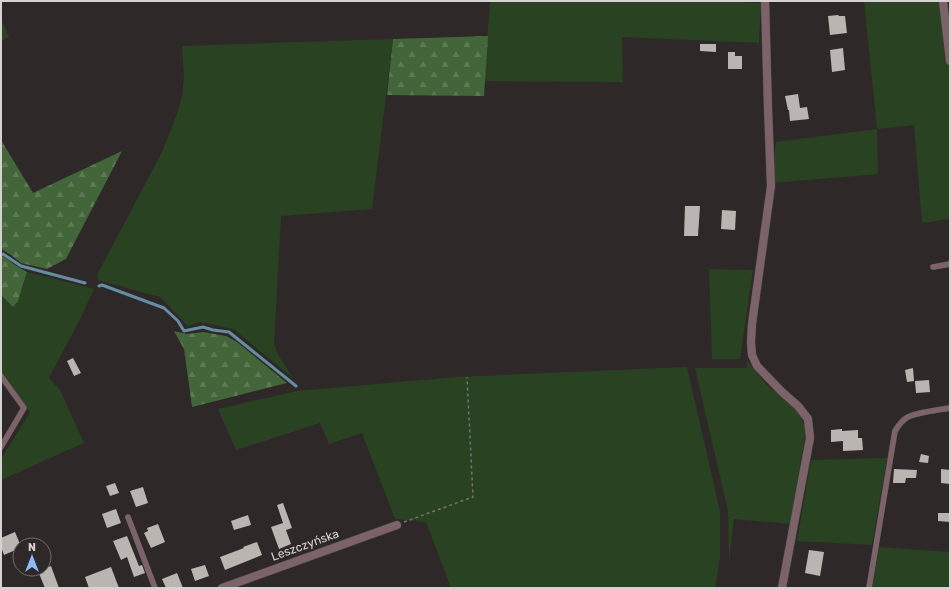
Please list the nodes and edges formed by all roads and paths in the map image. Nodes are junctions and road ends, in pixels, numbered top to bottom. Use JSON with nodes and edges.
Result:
{"nodes":[{"id":1,"x":765,"y":1,"type":"edge"},
{"id":2,"x":943,"y":1,"type":"edge"},
{"id":3,"x":950,"y":61,"type":"edge"},
{"id":4,"x":950,"y":264,"type":"edge"},
{"id":5,"x":933,"y":267,"type":"dead end"},
{"id":6,"x":1,"y":376,"type":"edge"},
{"id":7,"x":467,"y":377,"type":"dead end"},
{"id":8,"x":950,"y":408,"type":"edge"},
{"id":9,"x":1,"y":447,"type":"edge"},
{"id":10,"x":128,"y":517,"type":"dead end"},
{"id":11,"x":396,"y":525,"type":"joint"},
{"id":12,"x":155,"y":588,"type":"edge"},
{"id":13,"x":222,"y":588,"type":"edge"},
{"id":14,"x":782,"y":588,"type":"edge"},
{"id":15,"x":869,"y":588,"type":"edge"}],
"edges":[{"from":1,"to":14,"type":"street"},
{"from":2,"to":3,"type":"street"},
{"from":4,"to":5,"type":"lane"},
{"from":6,"to":9,"type":"lane"},
{"from":7,"to":11,"type":"path"},
{"from":8,"to":15,"type":"lane"},
{"from":10,"to":12,"type":"lane"},
{"from":11,"to":13,"type":"street","name":"Leszczyńska"}]}
